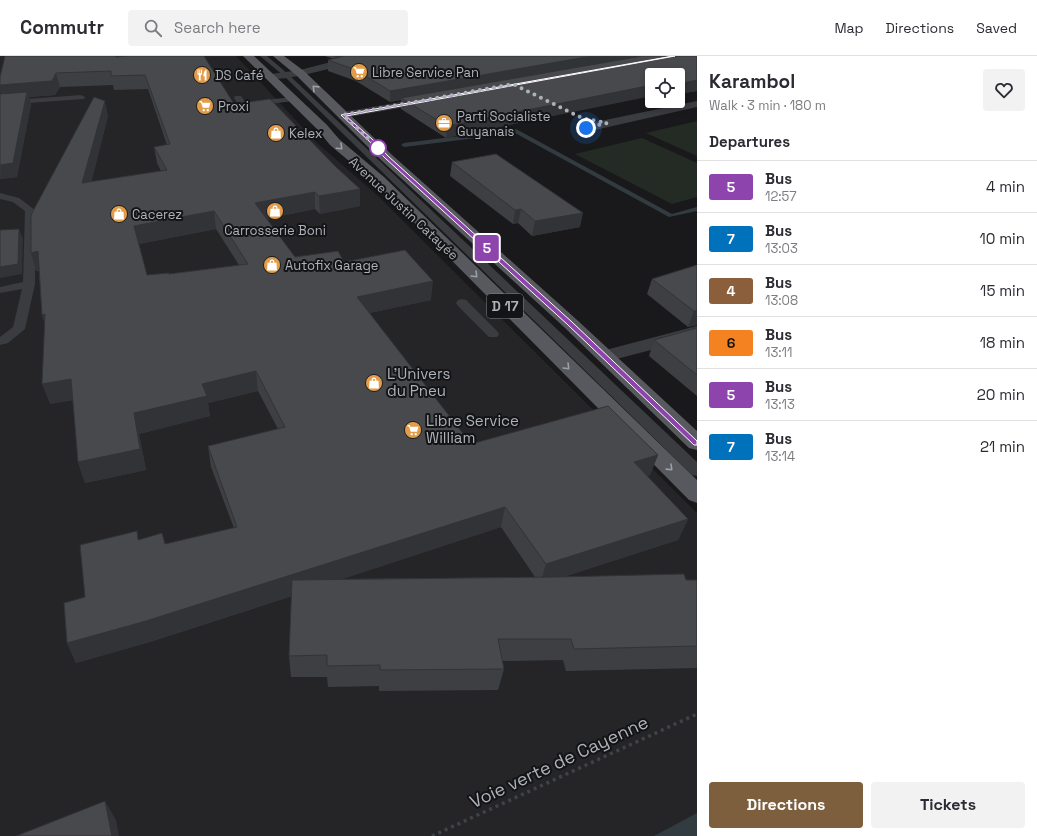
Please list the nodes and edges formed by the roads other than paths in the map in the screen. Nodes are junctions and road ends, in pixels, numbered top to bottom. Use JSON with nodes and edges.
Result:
{"nodes":[{"id":1,"x":248,"y":56,"type":"edge"},
{"id":2,"x":263,"y":56,"type":"edge"},
{"id":3,"x":278,"y":56,"type":"edge"},
{"id":4,"x":364,"y":56,"type":"edge"},
{"id":5,"x":300,"y":73,"type":"junction"},
{"id":6,"x":286,"y":75,"type":"junction"},
{"id":7,"x":271,"y":77,"type":"junction"},
{"id":8,"x":82,"y":97,"type":"dead end"},
{"id":9,"x":443,"y":97,"type":"edge"},
{"id":10,"x":238,"y":98,"type":"dead end"},
{"id":11,"x":294,"y":99,"type":"junction"},
{"id":12,"x":0,"y":104,"type":"edge"},
{"id":13,"x":697,"y":104,"type":"edge"},
{"id":14,"x":343,"y":115,"type":"junction"},
{"id":15,"x":586,"y":128,"type":"dead end"},
{"id":16,"x":0,"y":196,"type":"edge"},
{"id":17,"x":29,"y":284,"type":"junction"},
{"id":18,"x":0,"y":290,"type":"edge"},
{"id":19,"x":462,"y":303,"type":"dead end"},
{"id":20,"x":697,"y":332,"type":"edge"},
{"id":21,"x":493,"y":334,"type":"dead end"},
{"id":22,"x":0,"y":341,"type":"edge"},
{"id":23,"x":605,"y":356,"type":"junction"},
{"id":24,"x":696,"y":440,"type":"edge"},
{"id":25,"x":697,"y":470,"type":"edge"},
{"id":26,"x":697,"y":494,"type":"edge"}],
"edges":[{"from":1,"to":7,"type":"main road","name":"Avenue Justin Catayée","number":"D 17"},
{"from":2,"to":6,"type":"lane"},
{"from":3,"to":5,"type":"main road","name":"Avenue Justin Catayée","number":"D 17"},
{"from":4,"to":5,"type":"street"},
{"from":5,"to":6,"type":"street"},
{"from":14,"to":5,"type":"main road","name":"Avenue Justin Catayée","number":"D 17","one_way":true},
{"from":6,"to":7,"type":"street"},
{"from":6,"to":25,"type":"lane"},
{"from":7,"to":11,"type":"main road","name":"Avenue Justin Catayée","number":"D 17"},
{"from":8,"to":12,"type":"lane"},
{"from":9,"to":14,"type":"street"},
{"from":10,"to":11,"type":"lane"},
{"from":11,"to":26,"type":"main road","name":"Avenue Justin Catayée","number":"D 17","one_way":true},
{"from":13,"to":15,"type":"street"},
{"from":14,"to":23,"type":"main road","name":"Avenue Justin Catayée","number":"D 17"},
{"from":16,"to":17,"type":"lane"},
{"from":17,"to":18,"type":"lane"},
{"from":17,"to":22,"type":"lane"},
{"from":19,"to":21,"type":"lane"},
{"from":20,"to":23,"type":"street"},
{"from":23,"to":24,"type":"main road","name":"Avenue Justin Catayée","number":"D 17"}]}
